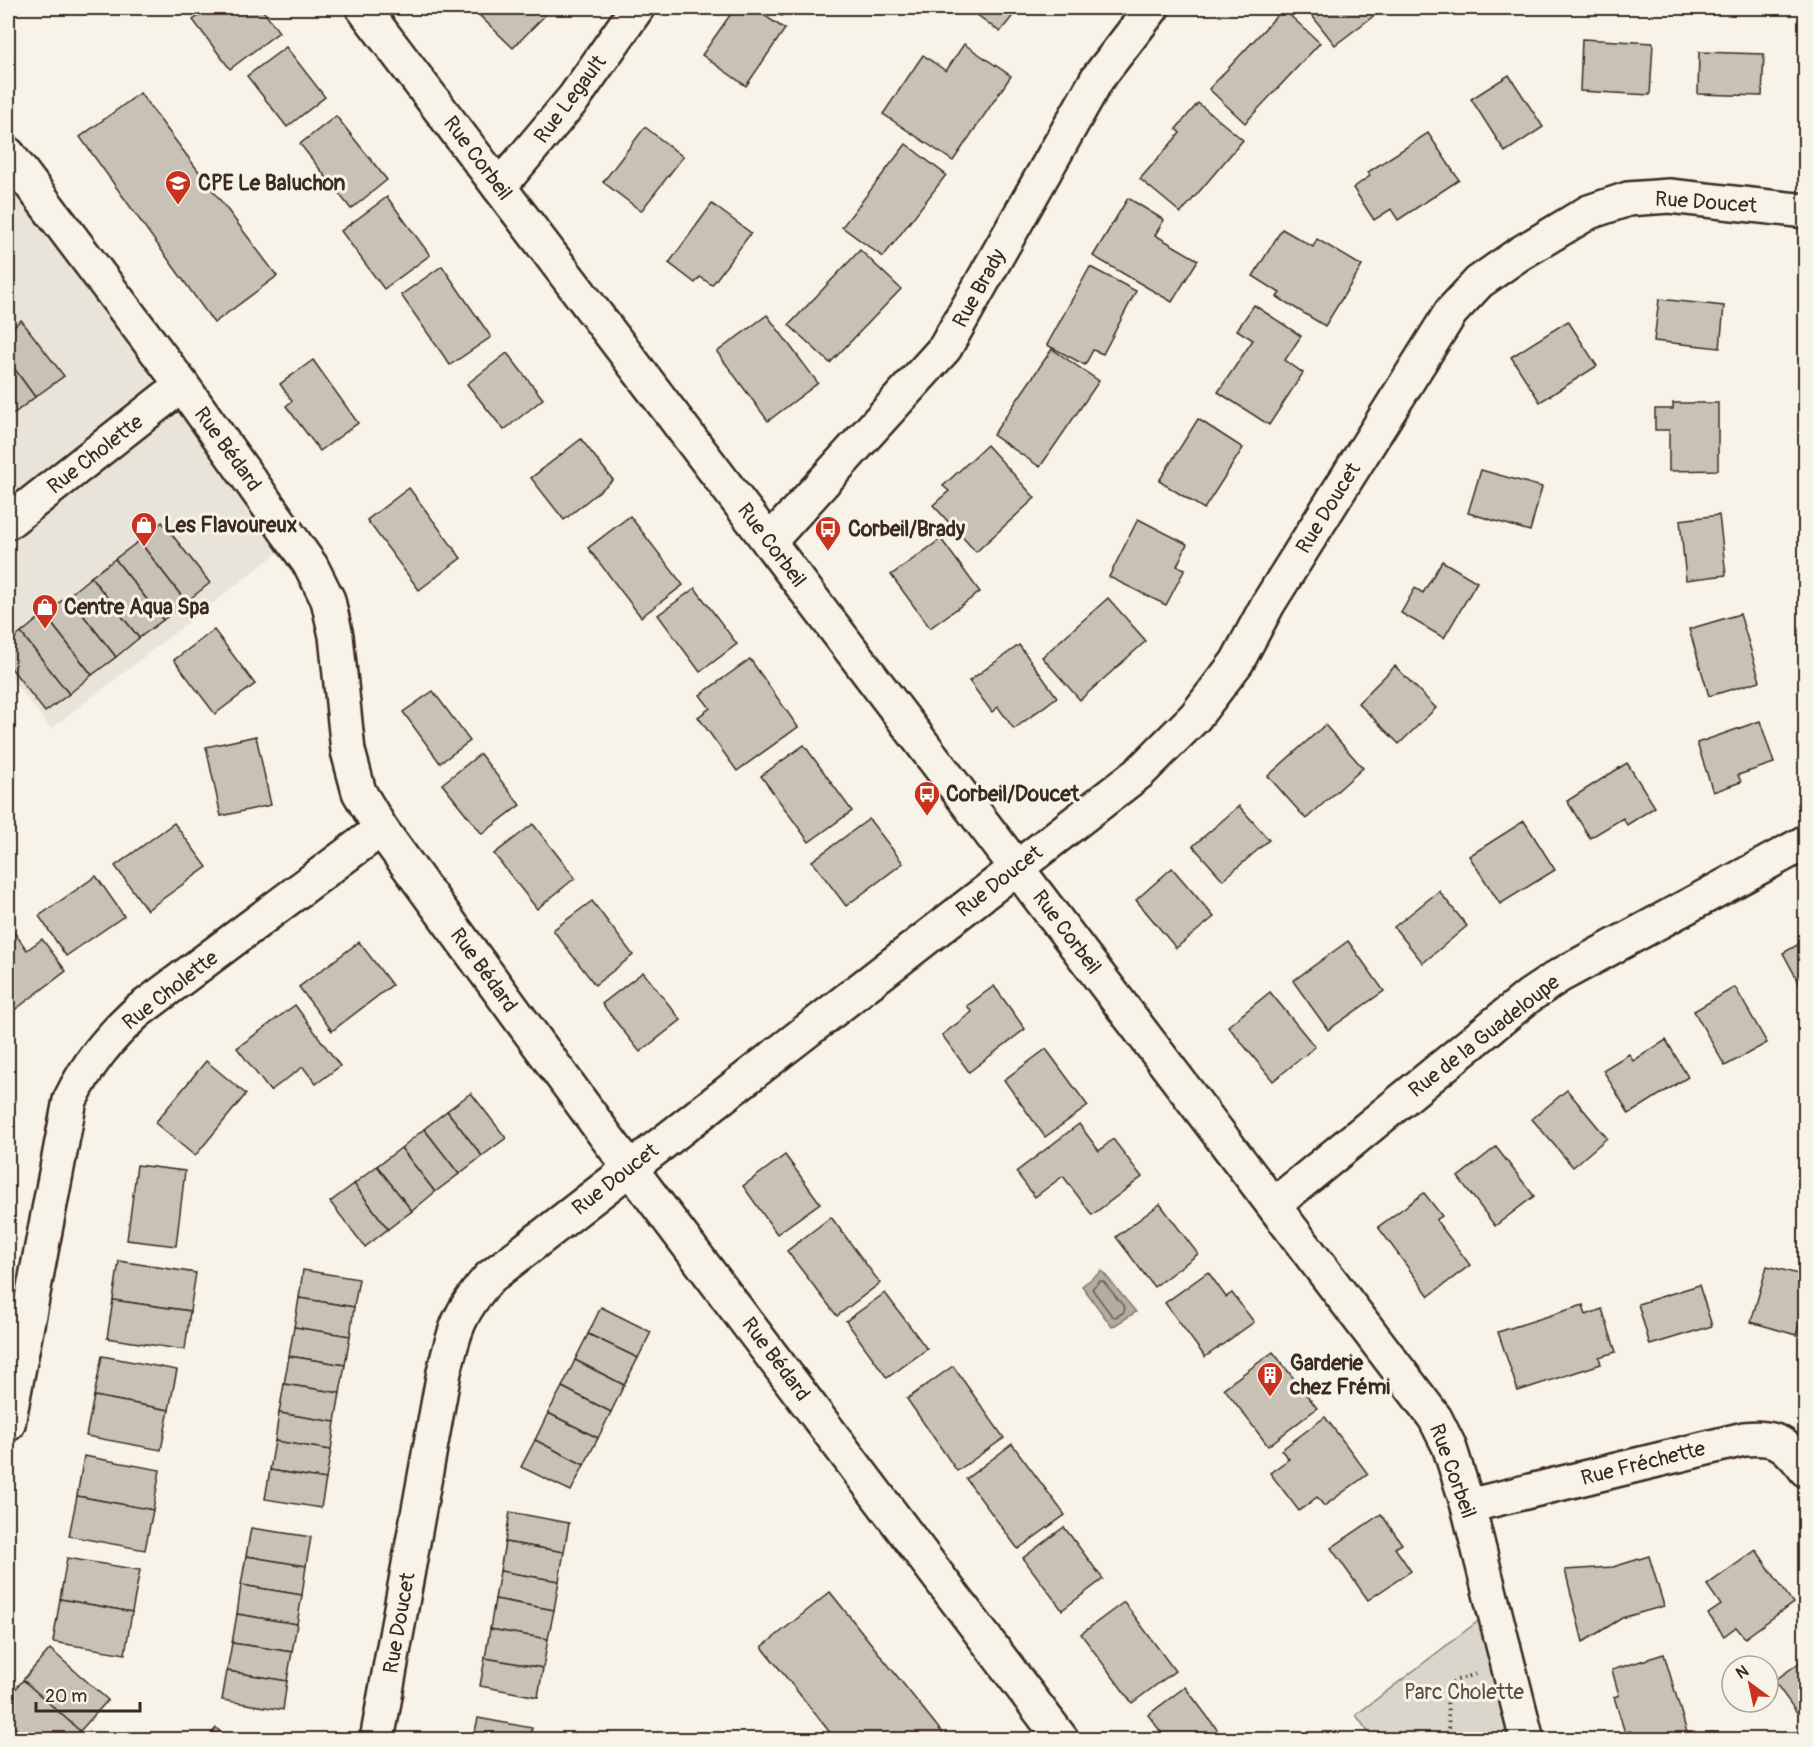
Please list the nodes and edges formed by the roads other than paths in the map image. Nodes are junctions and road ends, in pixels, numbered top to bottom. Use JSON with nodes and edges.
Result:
{"nodes":[{"id":1,"x":363,"y":8,"type":"edge"},
{"id":2,"x":637,"y":8,"type":"edge"},
{"id":3,"x":1152,"y":8,"type":"edge"},
{"id":4,"x":8,"y":154,"type":"edge"},
{"id":5,"x":499,"y":187,"type":"junction"},
{"id":6,"x":1806,"y":211,"type":"edge"},
{"id":7,"x":182,"y":385,"type":"junction"},
{"id":8,"x":8,"y":522,"type":"edge"},
{"id":9,"x":769,"y":542,"type":"junction"},
{"id":10,"x":381,"y":829,"type":"junction"},
{"id":11,"x":1806,"y":842,"type":"edge"},
{"id":12,"x":1017,"y":867,"type":"junction"},
{"id":13,"x":630,"y":1167,"type":"junction"},
{"id":14,"x":1275,"y":1204,"type":"junction"},
{"id":15,"x":8,"y":1424,"type":"edge"},
{"id":16,"x":1806,"y":1470,"type":"edge"},
{"id":17,"x":1468,"y":1506,"type":"junction"},
{"id":18,"x":377,"y":1740,"type":"edge"},
{"id":19,"x":1062,"y":1740,"type":"edge"},
{"id":20,"x":1527,"y":1740,"type":"edge"}],
"edges":[{"from":1,"to":5,"type":"street","name":"Rue Corbeil"},
{"from":2,"to":5,"type":"street","name":"Rue Legault"},
{"from":3,"to":9,"type":"street","name":"Rue Brady"},
{"from":4,"to":7,"type":"street","name":"Rue Bédard"},
{"from":5,"to":9,"type":"street","name":"Rue Corbeil"},
{"from":6,"to":12,"type":"street","name":"Rue Doucet"},
{"from":7,"to":8,"type":"street","name":"Rue Cholette"},
{"from":7,"to":10,"type":"street","name":"Rue Bédard"},
{"from":9,"to":12,"type":"street","name":"Rue Corbeil"},
{"from":10,"to":13,"type":"street","name":"Rue Bédard"},
{"from":10,"to":15,"type":"street","name":"Rue Cholette"},
{"from":11,"to":14,"type":"street","name":"Rue de la Guadeloupe"},
{"from":12,"to":13,"type":"street","name":"Rue Doucet"},
{"from":12,"to":14,"type":"street","name":"Rue Corbeil"},
{"from":13,"to":18,"type":"street","name":"Rue Doucet"},
{"from":13,"to":19,"type":"street","name":"Rue Bédard"},
{"from":14,"to":17,"type":"street","name":"Rue Corbeil"},
{"from":16,"to":17,"type":"street","name":"Rue Fréchette"},
{"from":17,"to":20,"type":"street","name":"Rue Corbeil"}]}
